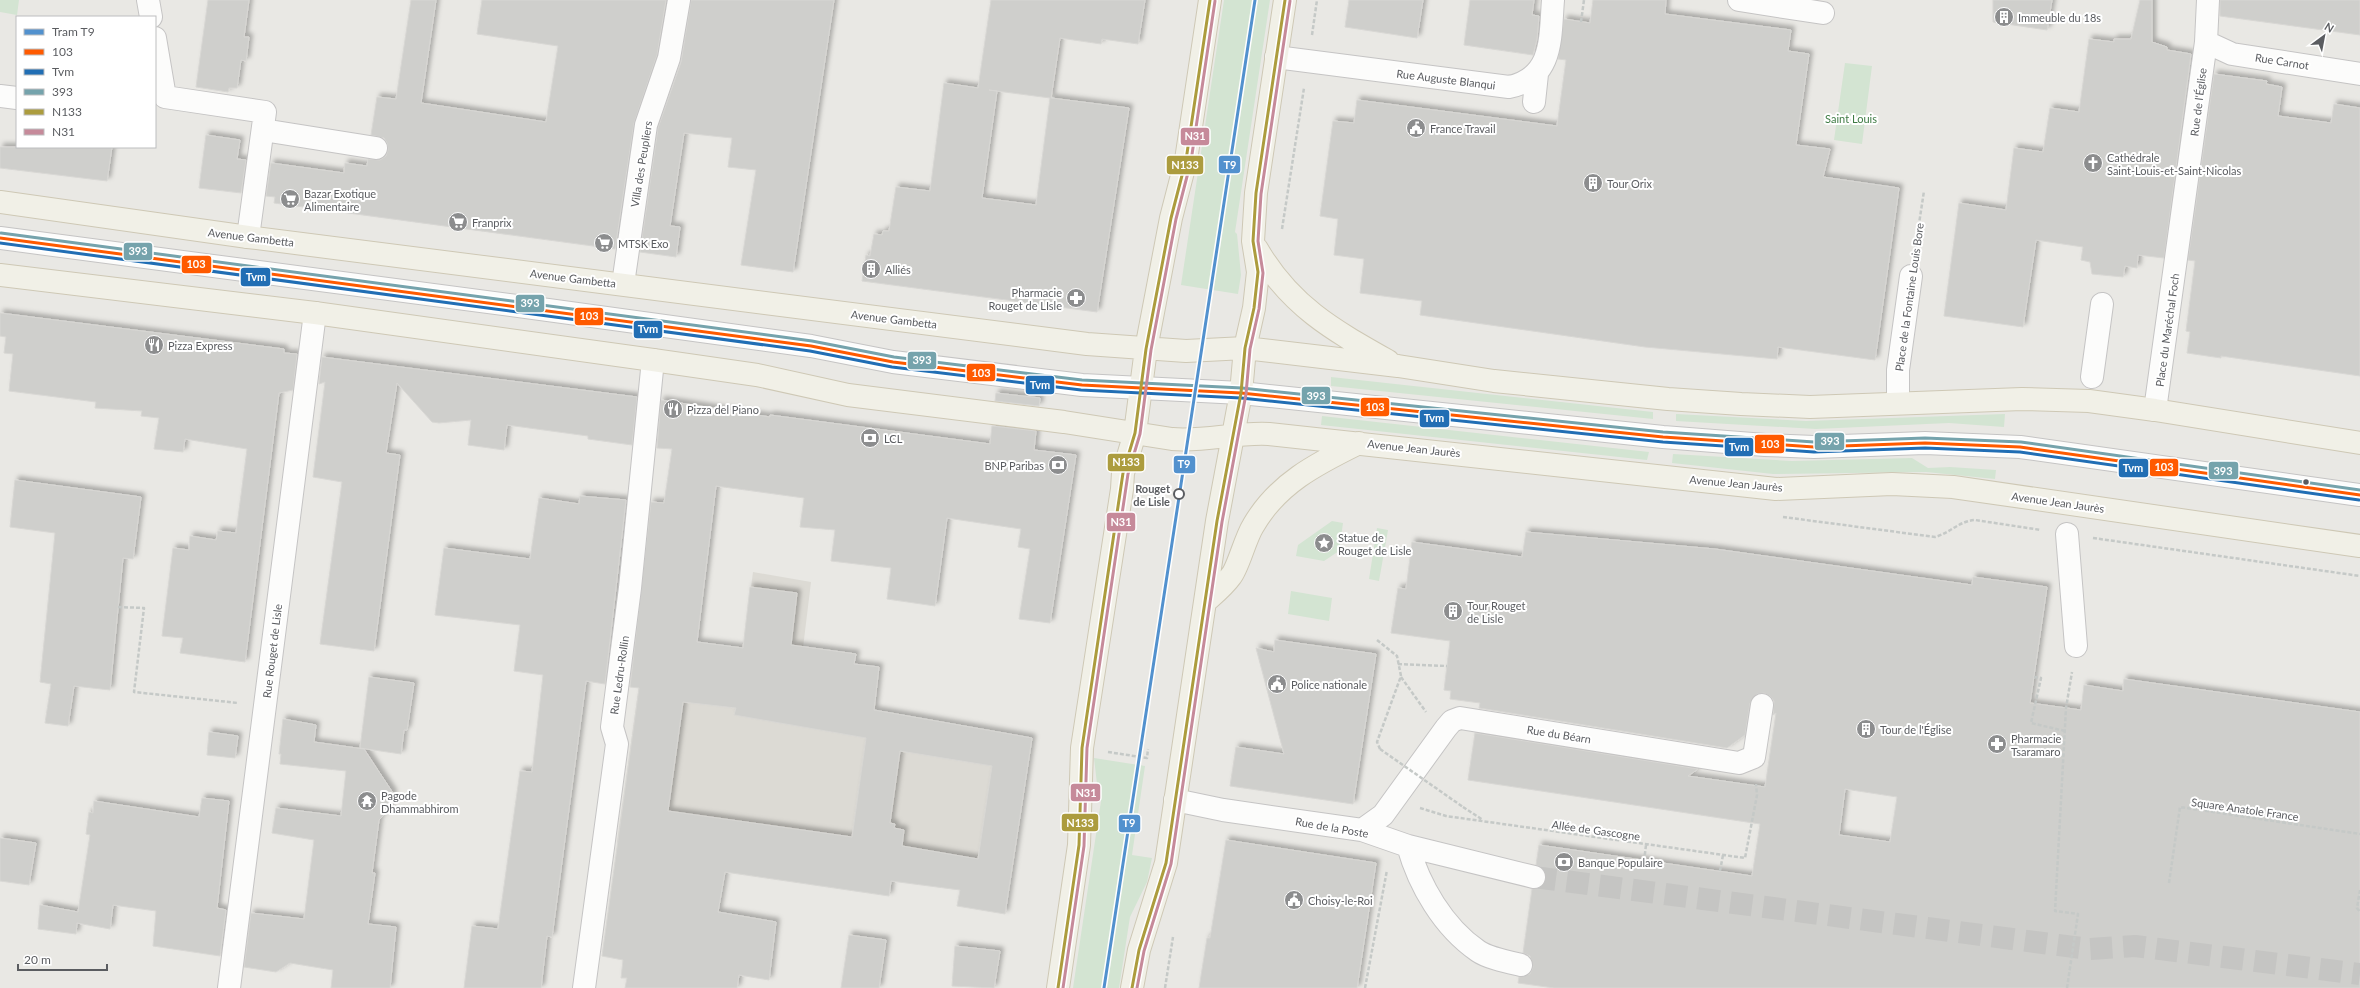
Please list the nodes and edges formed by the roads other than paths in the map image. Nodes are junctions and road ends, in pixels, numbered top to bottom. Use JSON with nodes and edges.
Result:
{"nodes":[{"id":1,"x":148,"y":0,"type":"edge"},
{"id":2,"x":679,"y":0,"type":"edge"},
{"id":3,"x":1210,"y":0,"type":"edge"},
{"id":4,"x":1284,"y":0,"type":"edge"},
{"id":5,"x":1553,"y":0,"type":"edge"},
{"id":6,"x":1739,"y":0,"type":"edge"},
{"id":7,"x":2208,"y":0,"type":"edge"},
{"id":8,"x":1761,"y":2,"type":"edge"},
{"id":9,"x":1823,"y":13,"type":"dead end"},
{"id":10,"x":151,"y":16,"type":"edge"},
{"id":11,"x":2206,"y":42,"type":"junction"},
{"id":12,"x":156,"y":50,"type":"edge"},
{"id":13,"x":1276,"y":57,"type":"junction"},
{"id":14,"x":1537,"y":74,"type":"junction"},
{"id":15,"x":2360,"y":74,"type":"edge"},
{"id":16,"x":0,"y":96,"type":"edge"},
{"id":17,"x":16,"y":98,"type":"edge"},
{"id":18,"x":160,"y":99,"type":"edge"},
{"id":19,"x":1534,"y":102,"type":"dead end"},
{"id":20,"x":263,"y":130,"type":"junction"},
{"id":21,"x":376,"y":148,"type":"dead end"},
{"id":22,"x":0,"y":202,"type":"edge"},
{"id":23,"x":248,"y":237,"type":"junction"},
{"id":24,"x":0,"y":238,"type":"edge"},
{"id":25,"x":1253,"y":241,"type":"junction"},
{"id":26,"x":2178,"y":251,"type":"joint"},
{"id":27,"x":0,"y":275,"type":"edge"},
{"id":28,"x":1911,"y":276,"type":"road end"},
{"id":29,"x":623,"y":284,"type":"junction"},
{"id":30,"x":2102,"y":304,"type":"dead end"},
{"id":31,"x":315,"y":313,"type":"junction"},
{"id":32,"x":1245,"y":348,"type":"junction"},
{"id":33,"x":1146,"y":349,"type":"junction"},
{"id":34,"x":653,"y":360,"type":"junction"},
{"id":35,"x":1398,"y":366,"type":"junction"},
{"id":36,"x":2092,"y":377,"type":"dead end"},
{"id":37,"x":1139,"y":389,"type":"junction"},
{"id":38,"x":1241,"y":393,"type":"junction"},
{"id":39,"x":1898,"y":403,"type":"junction"},
{"id":40,"x":2155,"y":410,"type":"junction"},
{"id":41,"x":1135,"y":433,"type":"junction"},
{"id":42,"x":1233,"y":437,"type":"junction"},
{"id":43,"x":1360,"y":442,"type":"junction"},
{"id":44,"x":2360,"y":443,"type":"edge"},
{"id":45,"x":2360,"y":496,"type":"edge"},
{"id":46,"x":2067,"y":534,"type":"road end"},
{"id":47,"x":2360,"y":546,"type":"edge"},
{"id":48,"x":1205,"y":602,"type":"junction"},
{"id":49,"x":2076,"y":646,"type":"road end"},
{"id":50,"x":1762,"y":705,"type":"dead end"},
{"id":51,"x":1175,"y":800,"type":"junction"},
{"id":52,"x":1362,"y":830,"type":"junction"},
{"id":53,"x":1400,"y":843,"type":"junction"},
{"id":54,"x":1534,"y":878,"type":"tunnel mouth"},
{"id":55,"x":1521,"y":965,"type":"dead end"},
{"id":56,"x":229,"y":988,"type":"edge"},
{"id":57,"x":584,"y":988,"type":"edge"},
{"id":58,"x":1058,"y":988,"type":"edge"},
{"id":59,"x":1132,"y":988,"type":"edge"}],
"edges":[{"from":1,"to":10,"type":"street"},
{"from":2,"to":29,"type":"street","name":"Villa des Peupliers"},
{"from":3,"to":33,"type":"main road"},
{"from":4,"to":13,"type":"main road"},
{"from":5,"to":14,"type":"street"},
{"from":6,"to":8,"type":"street"},
{"from":7,"to":11,"type":"street","name":"Rue de l'Église"},
{"from":8,"to":9,"type":"street"},
{"from":11,"to":15,"type":"street","name":"Rue Carnot"},
{"from":11,"to":26,"type":"street","name":"Rue de l'Église"},
{"from":12,"to":18,"type":"street"},
{"from":13,"to":14,"type":"street","name":"Rue Auguste Blanqui"},
{"from":13,"to":25,"type":"main road"},
{"from":14,"to":19,"type":"street"},
{"from":16,"to":17,"type":"street"},
{"from":18,"to":20,"type":"street"},
{"from":20,"to":21,"type":"street"},
{"from":20,"to":23,"type":"street"},
{"from":22,"to":23,"type":"main road","name":"Avenue Gambetta"},
{"from":23,"to":29,"type":"main road","name":"Avenue Gambetta"},
{"from":24,"to":37,"type":"street"},
{"from":25,"to":32,"type":"main road"},
{"from":25,"to":35,"type":"main road"},
{"from":26,"to":40,"type":"street","name":"Place du Maréchal Foch"},
{"from":27,"to":31,"type":"main road"},
{"from":28,"to":39,"type":"street","name":"Place de la Fontaine Louis Bore"},
{"from":29,"to":33,"type":"main road","name":"Avenue Gambetta"},
{"from":30,"to":36,"type":"street"},
{"from":31,"to":34,"type":"main road"},
{"from":31,"to":56,"type":"street","name":"Rue Rouget de Lisle"},
{"from":32,"to":33,"type":"main road"},
{"from":32,"to":35,"type":"main road"},
{"from":32,"to":38,"type":"main road"},
{"from":33,"to":37,"type":"main road"},
{"from":34,"to":41,"type":"main road"},
{"from":34,"to":57,"type":"street","name":"Rue Ledru-Rollin"},
{"from":35,"to":39,"type":"main road"},
{"from":37,"to":38,"type":"street"},
{"from":37,"to":41,"type":"main road"},
{"from":38,"to":42,"type":"main road"},
{"from":38,"to":45,"type":"street"},
{"from":39,"to":40,"type":"main road"},
{"from":40,"to":44,"type":"main road"},
{"from":41,"to":42,"type":"main road","name":"Avenue Jean Jaurès"},
{"from":41,"to":58,"type":"main road"},
{"from":42,"to":43,"type":"main road","name":"Avenue Jean Jaurès"},
{"from":42,"to":48,"type":"main road"},
{"from":43,"to":47,"type":"main road","name":"Avenue Jean Jaurès"},
{"from":43,"to":48,"type":"main road"},
{"from":46,"to":49,"type":"street"},
{"from":48,"to":51,"type":"main road"},
{"from":50,"to":52,"type":"street","name":"Rue du Béarn"},
{"from":51,"to":52,"type":"street","name":"Rue de la Poste"},
{"from":51,"to":59,"type":"main road"},
{"from":52,"to":53,"type":"street","name":"Rue de la Poste"},
{"from":53,"to":54,"type":"street","name":"Rue de la Poste"},
{"from":53,"to":55,"type":"street"}]}
